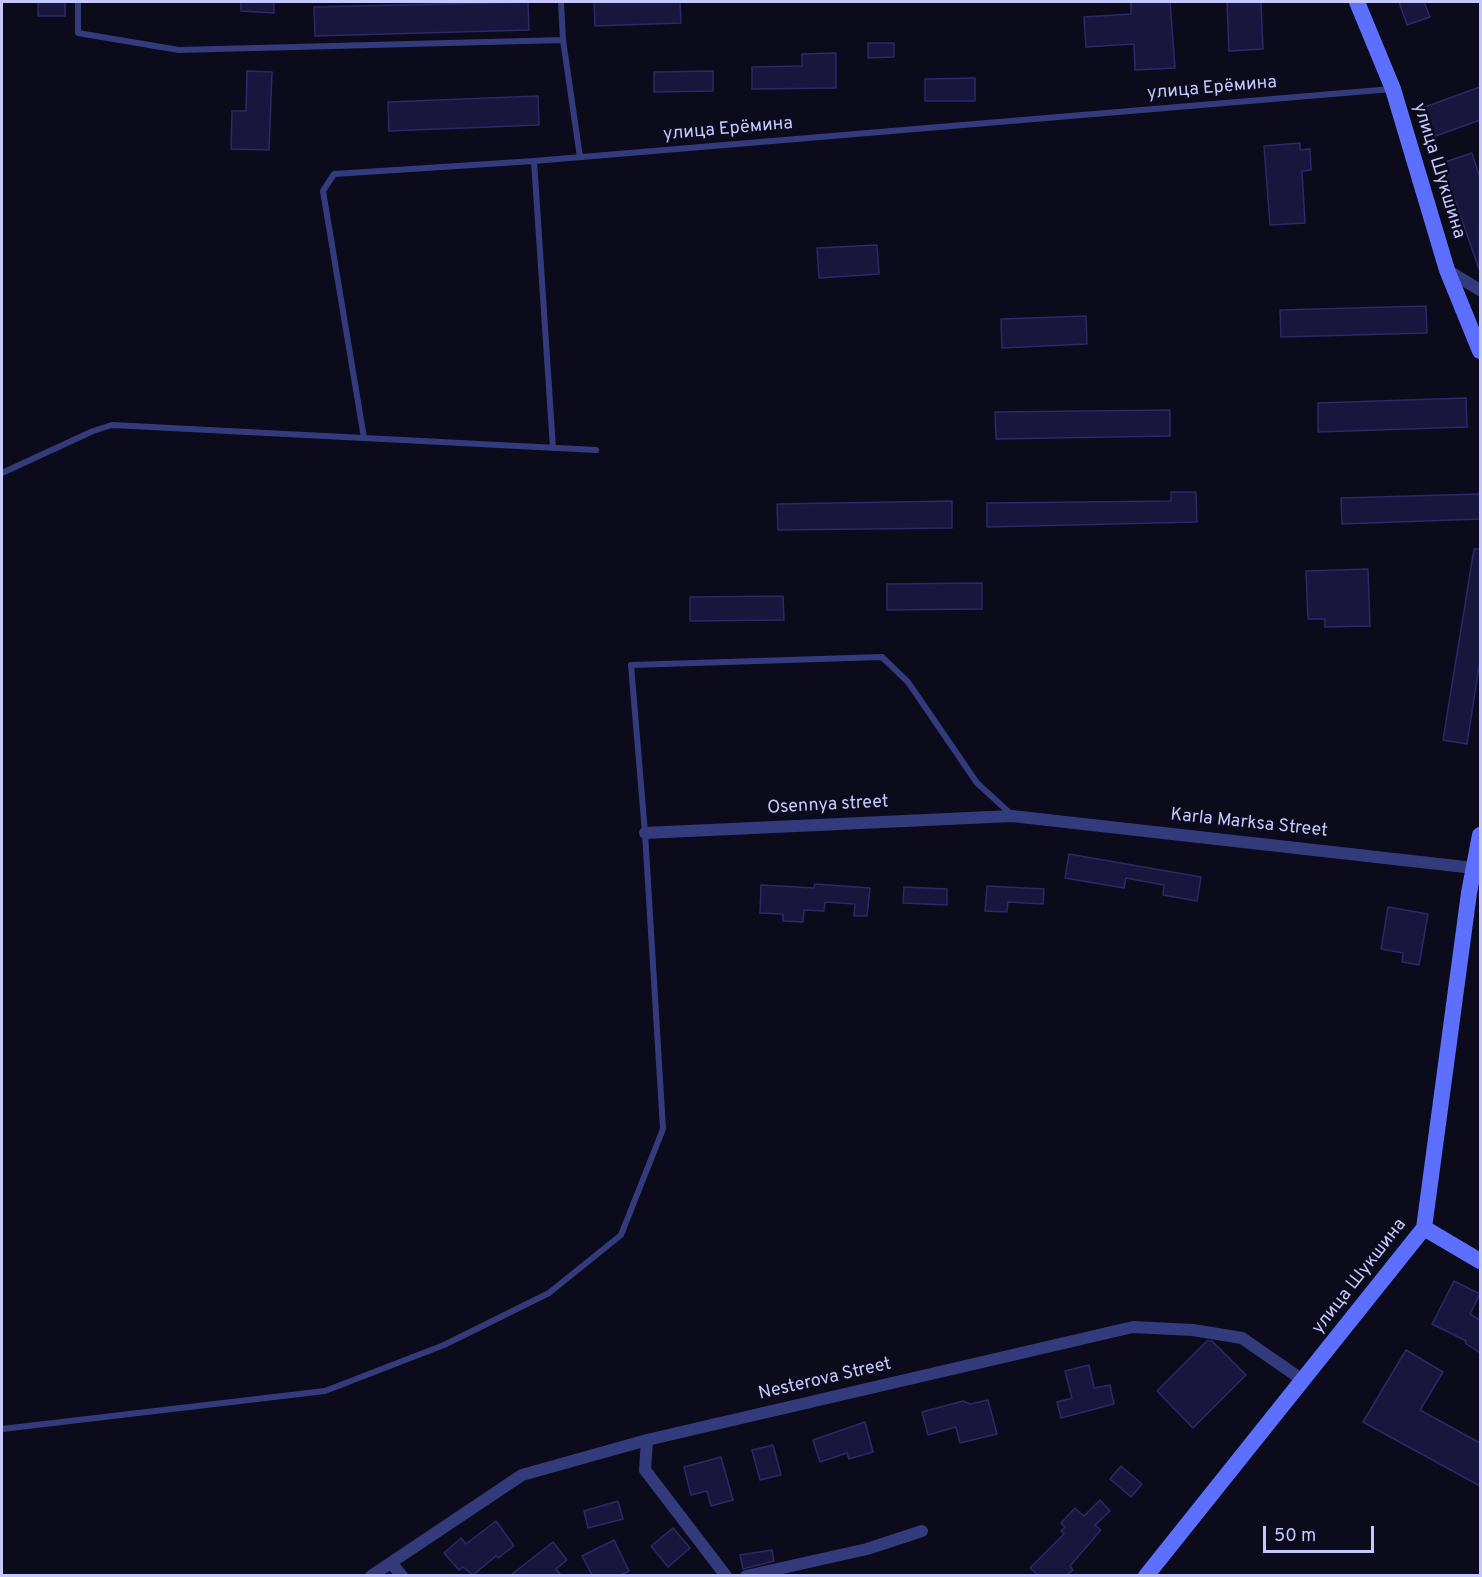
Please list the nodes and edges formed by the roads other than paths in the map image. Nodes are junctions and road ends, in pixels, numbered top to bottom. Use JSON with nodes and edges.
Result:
{"nodes":[{"id":1,"x":78,"y":2,"type":"edge"},
{"id":2,"x":561,"y":2,"type":"edge"},
{"id":3,"x":1357,"y":2,"type":"edge"},
{"id":4,"x":563,"y":40,"type":"junction"},
{"id":5,"x":1393,"y":89,"type":"junction"},
{"id":6,"x":580,"y":157,"type":"junction"},
{"id":7,"x":534,"y":161,"type":"junction"},
{"id":8,"x":1448,"y":270,"type":"junction"},
{"id":9,"x":1480,"y":290,"type":"edge"},
{"id":10,"x":1480,"y":351,"type":"edge"},
{"id":11,"x":364,"y":438,"type":"junction"},
{"id":12,"x":553,"y":448,"type":"junction"},
{"id":13,"x":596,"y":450,"type":"dead end"},
{"id":14,"x":2,"y":472,"type":"edge"},
{"id":15,"x":1012,"y":816,"type":"junction"},
{"id":16,"x":645,"y":833,"type":"junction"},
{"id":17,"x":1480,"y":835,"type":"edge"},
{"id":18,"x":1477,"y":870,"type":"edge"},
{"id":19,"x":1424,"y":1228,"type":"junction"},
{"id":20,"x":1480,"y":1261,"type":"edge"},
{"id":21,"x":1304,"y":1381,"type":"junction"},
{"id":22,"x":2,"y":1429,"type":"edge"},
{"id":23,"x":647,"y":1440,"type":"junction"},
{"id":24,"x":922,"y":1531,"type":"dead end"},
{"id":25,"x":391,"y":1563,"type":"junction"},
{"id":26,"x":371,"y":1575,"type":"edge"},
{"id":27,"x":402,"y":1575,"type":"edge"},
{"id":28,"x":726,"y":1575,"type":"edge"},
{"id":29,"x":746,"y":1575,"type":"edge"},
{"id":30,"x":1146,"y":1575,"type":"edge"}],
"edges":[{"from":1,"to":4,"type":"lane"},
{"from":2,"to":4,"type":"lane"},
{"from":3,"to":5,"type":"street","name":"улица Шукшина"},
{"from":4,"to":6,"type":"lane"},
{"from":5,"to":6,"type":"lane","name":"улица Ерёмина"},
{"from":5,"to":8,"type":"street","name":"улица Шукшина"},
{"from":6,"to":7,"type":"lane","name":"улица Ерёмина"},
{"from":7,"to":11,"type":"lane","name":"улица Ерёмина"},
{"from":7,"to":12,"type":"lane"},
{"from":8,"to":9,"type":"street"},
{"from":8,"to":10,"type":"street","name":"улица Шукшина"},
{"from":11,"to":12,"type":"lane"},
{"from":11,"to":14,"type":"lane"},
{"from":12,"to":13,"type":"lane"},
{"from":15,"to":16,"type":"street","name":"Osennya street"},
{"from":15,"to":16,"type":"lane"},
{"from":15,"to":18,"type":"street","name":"Karla Marksa Street"},
{"from":16,"to":22,"type":"lane"},
{"from":17,"to":18,"type":"street","name":"улица Шукшина"},
{"from":18,"to":19,"type":"street","name":"улица Шукшина"},
{"from":19,"to":20,"type":"street"},
{"from":19,"to":21,"type":"street","name":"улица Шукшина"},
{"from":21,"to":23,"type":"street","name":"Nesterova Street"},
{"from":21,"to":30,"type":"street","name":"улица Шукшина"},
{"from":23,"to":25,"type":"street","name":"Nesterova Street"},
{"from":23,"to":28,"type":"street"},
{"from":24,"to":29,"type":"street"},
{"from":25,"to":26,"type":"street","name":"Nesterova Street"},
{"from":25,"to":27,"type":"street"}]}
